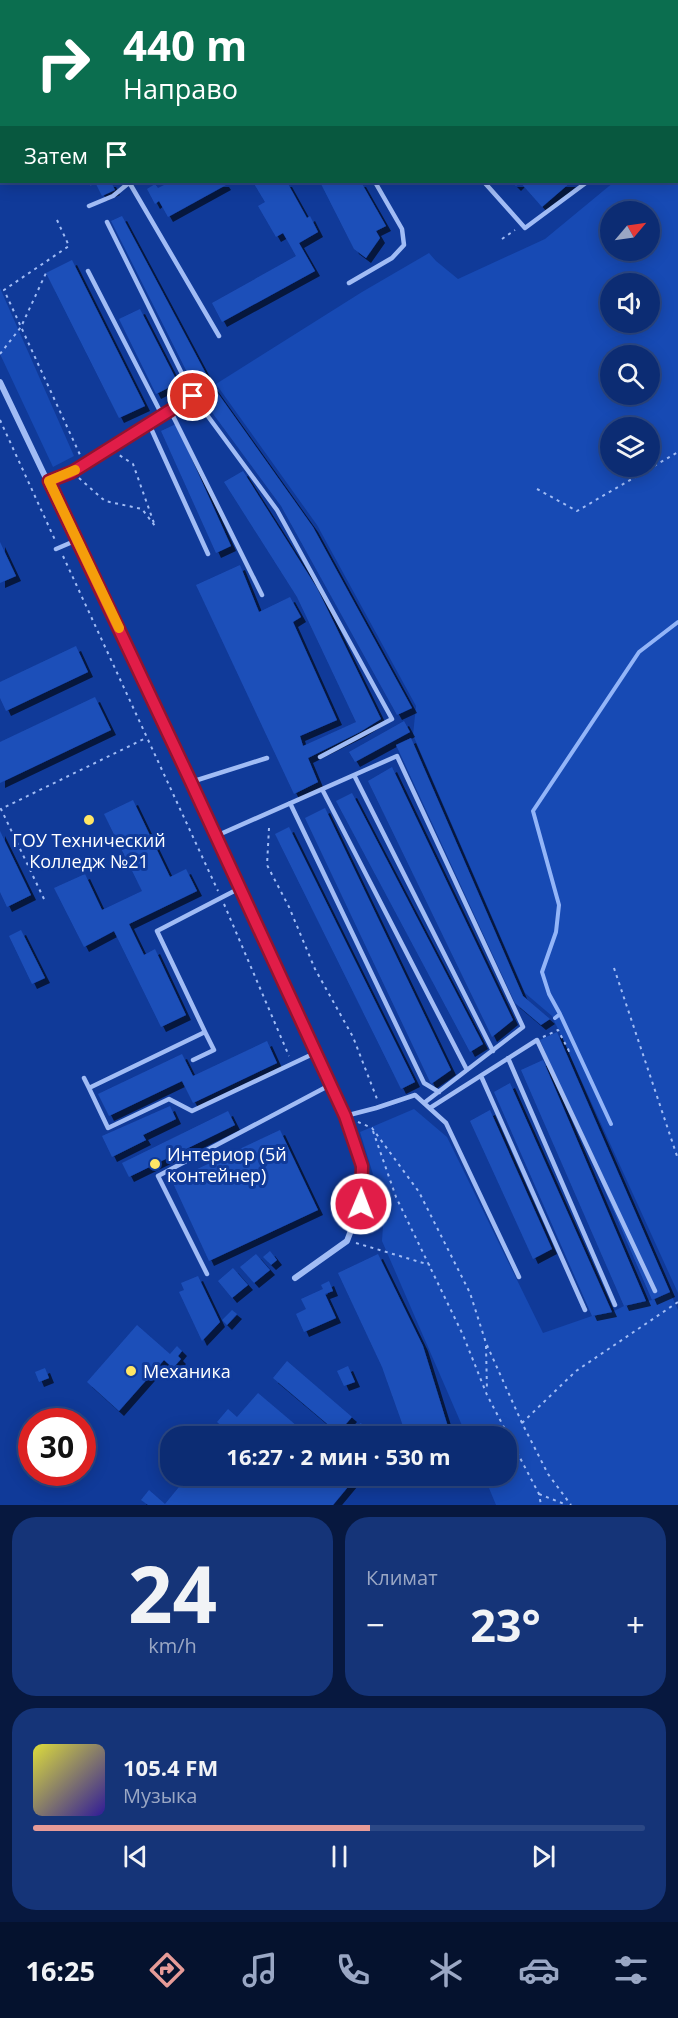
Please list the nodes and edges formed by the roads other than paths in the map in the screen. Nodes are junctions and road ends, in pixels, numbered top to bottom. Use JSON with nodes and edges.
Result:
{"nodes":[{"id":1,"x":128,"y":183,"type":"edge"},
{"id":2,"x":130,"y":183,"type":"edge"},
{"id":3,"x":376,"y":183,"type":"edge"},
{"id":4,"x":485,"y":183,"type":"edge"},
{"id":5,"x":586,"y":183,"type":"edge"},
{"id":6,"x":89,"y":206,"type":"dead end"},
{"id":7,"x":107,"y":222,"type":"dead end"},
{"id":8,"x":88,"y":272,"type":"dead end"},
{"id":9,"x":350,"y":283,"type":"dead end"},
{"id":10,"x":219,"y":336,"type":"dead end"},
{"id":11,"x":1,"y":386,"type":"edge"},
{"id":12,"x":193,"y":396,"type":"junction"},
{"id":13,"x":170,"y":410,"type":"junction"},
{"id":14,"x":162,"y":416,"type":"junction"},
{"id":15,"x":149,"y":424,"type":"junction"},
{"id":16,"x":49,"y":481,"type":"junction"},
{"id":17,"x":77,"y":540,"type":"junction"},
{"id":18,"x":57,"y":549,"type":"road end"},
{"id":19,"x":208,"y":554,"type":"dead end"},
{"id":20,"x":262,"y":595,"type":"dead end"},
{"id":21,"x":320,"y":757,"type":"dead end"},
{"id":22,"x":267,"y":758,"type":"dead end"},
{"id":23,"x":354,"y":775,"type":"junction"},
{"id":24,"x":191,"y":782,"type":"junction"},
{"id":25,"x":322,"y":789,"type":"junction"},
{"id":26,"x":290,"y":803,"type":"junction"},
{"id":27,"x":216,"y":836,"type":"junction"},
{"id":28,"x":240,"y":888,"type":"junction"},
{"id":29,"x":205,"y":1032,"type":"junction"},
{"id":30,"x":493,"y":1051,"type":"junction"},
{"id":31,"x":315,"y":1053,"type":"junction"},
{"id":32,"x":508,"y":1058,"type":"junction"},
{"id":33,"x":193,"y":1060,"type":"dead end"},
{"id":34,"x":467,"y":1070,"type":"junction"},
{"id":35,"x":481,"y":1076,"type":"junction"},
{"id":36,"x":84,"y":1078,"type":"dead end"},
{"id":37,"x":330,"y":1085,"type":"junction"},
{"id":38,"x":89,"y":1088,"type":"junction"},
{"id":39,"x":439,"y":1092,"type":"junction"},
{"id":40,"x":424,"y":1103,"type":"junction"},
{"id":41,"x":430,"y":1108,"type":"junction"},
{"id":42,"x":345,"y":1116,"type":"junction"},
{"id":43,"x":207,"y":1274,"type":"dead end"},
{"id":44,"x":519,"y":1277,"type":"dead end"},
{"id":45,"x":295,"y":1278,"type":"dead end"},
{"id":46,"x":655,"y":1291,"type":"dead end"},
{"id":47,"x":615,"y":1305,"type":"dead end"},
{"id":48,"x":585,"y":1310,"type":"dead end"}],
"edges":[{"from":1,"to":6,"type":"lane"},
{"from":2,"to":10,"type":"lane"},
{"from":3,"to":9,"type":"lane"},
{"from":4,"to":5,"type":"lane"},
{"from":7,"to":12,"type":"lane"},
{"from":8,"to":14,"type":"lane"},
{"from":11,"to":16,"type":"street"},
{"from":12,"to":13,"type":"lane"},
{"from":12,"to":21,"type":"lane"},
{"from":13,"to":14,"type":"lane"},
{"from":13,"to":20,"type":"lane"},
{"from":14,"to":15,"type":"lane"},
{"from":15,"to":16,"type":"lane"},
{"from":15,"to":19,"type":"lane"},
{"from":16,"to":17,"type":"street"},
{"from":17,"to":18,"type":"lane"},
{"from":17,"to":24,"type":"street"},
{"from":22,"to":24,"type":"lane"},
{"from":23,"to":25,"type":"lane"},
{"from":23,"to":30,"type":"lane"},
{"from":23,"to":30,"type":"lane"},
{"from":24,"to":27,"type":"street"},
{"from":25,"to":26,"type":"lane"},
{"from":25,"to":34,"type":"lane"},
{"from":26,"to":27,"type":"lane"},
{"from":26,"to":39,"type":"lane"},
{"from":27,"to":28,"type":"street"},
{"from":28,"to":29,"type":"lane"},
{"from":28,"to":31,"type":"street"},
{"from":29,"to":33,"type":"lane"},
{"from":29,"to":38,"type":"lane"},
{"from":30,"to":34,"type":"lane"},
{"from":31,"to":37,"type":"street"},
{"from":31,"to":38,"type":"lane"},
{"from":32,"to":35,"type":"lane"},
{"from":32,"to":46,"type":"lane"},
{"from":32,"to":47,"type":"lane"},
{"from":34,"to":39,"type":"lane"},
{"from":35,"to":41,"type":"lane"},
{"from":35,"to":48,"type":"lane"},
{"from":36,"to":38,"type":"lane"},
{"from":37,"to":42,"type":"street"},
{"from":37,"to":43,"type":"lane"},
{"from":39,"to":40,"type":"lane"},
{"from":40,"to":41,"type":"lane"},
{"from":40,"to":42,"type":"lane"},
{"from":41,"to":44,"type":"lane"},
{"from":42,"to":45,"type":"street"}]}
